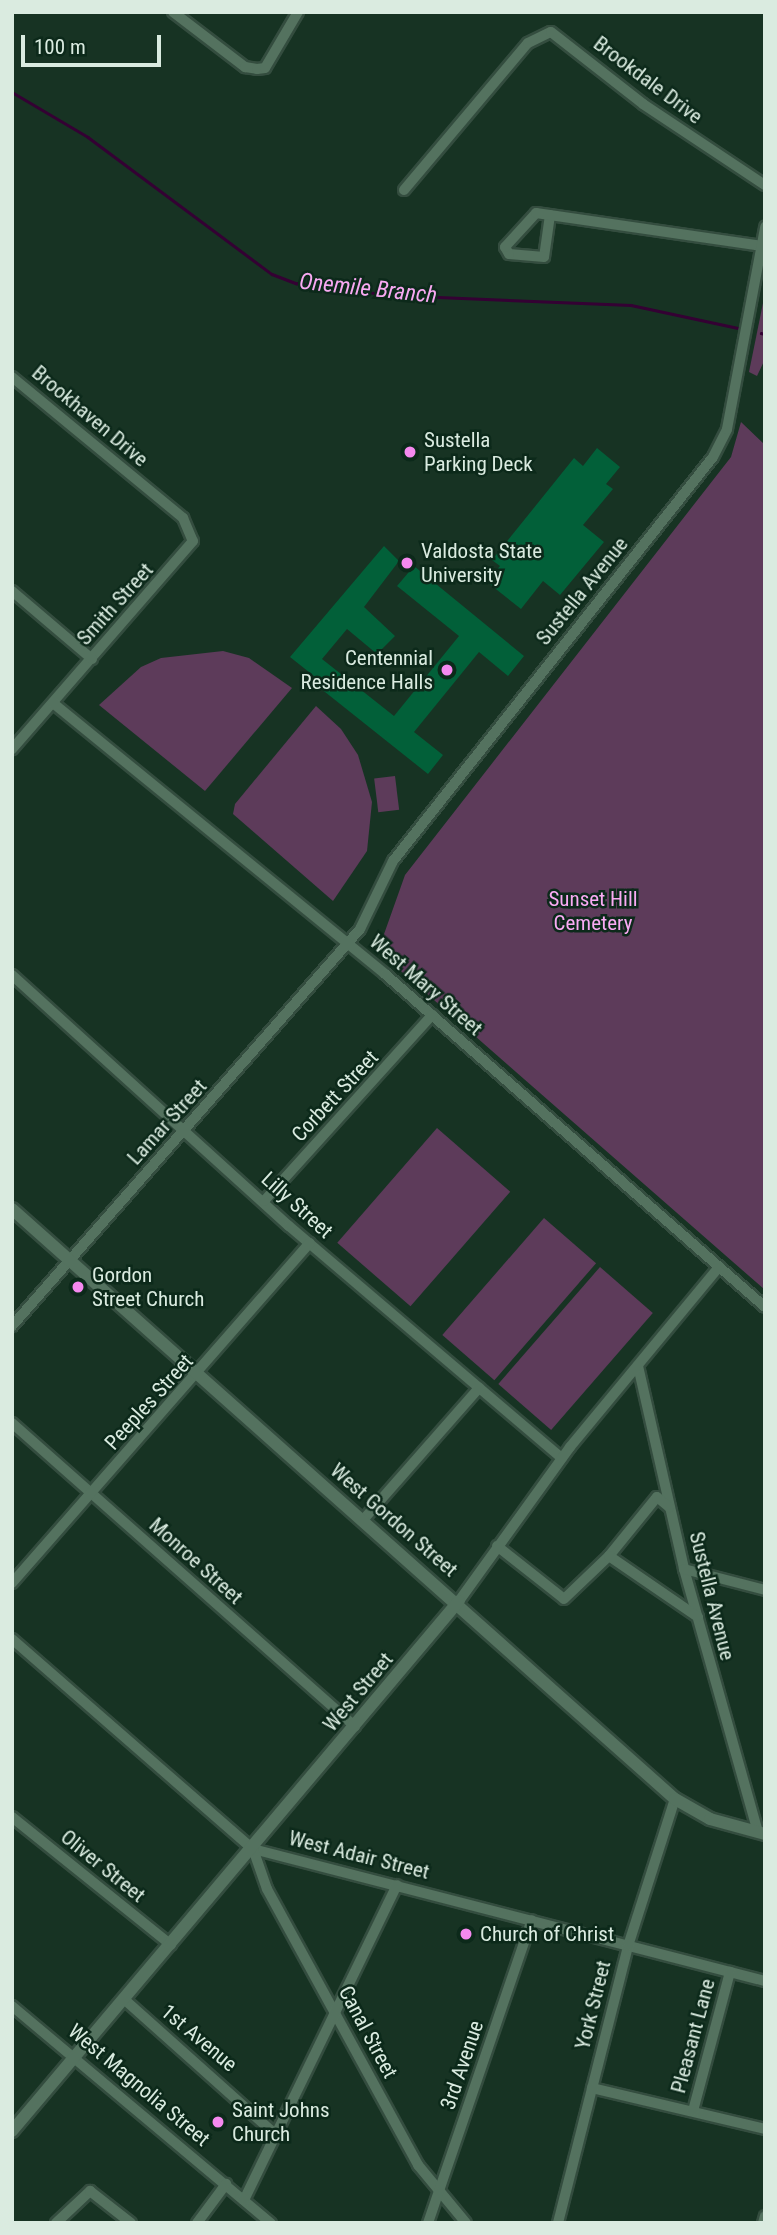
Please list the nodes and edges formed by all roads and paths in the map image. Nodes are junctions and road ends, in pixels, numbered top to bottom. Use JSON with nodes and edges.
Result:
{"nodes":[{"id":1,"x":173,"y":12,"type":"edge"},
{"id":2,"x":298,"y":12,"type":"edge"},
{"id":3,"x":765,"y":185,"type":"edge"},
{"id":4,"x":404,"y":190,"type":"dead end"},
{"id":5,"x":550,"y":215,"type":"junction"},
{"id":6,"x":765,"y":227,"type":"edge"},
{"id":7,"x":761,"y":246,"type":"junction"},
{"id":8,"x":12,"y":377,"type":"edge"},
{"id":9,"x":144,"y":485,"type":"joint"},
{"id":10,"x":12,"y":592,"type":"edge"},
{"id":11,"x":92,"y":659,"type":"junction"},
{"id":12,"x":53,"y":703,"type":"junction"},
{"id":13,"x":12,"y":749,"type":"edge"},
{"id":14,"x":348,"y":942,"type":"junction"},
{"id":15,"x":12,"y":975,"type":"edge"},
{"id":16,"x":432,"y":1015,"type":"junction"},
{"id":17,"x":185,"y":1130,"type":"junction"},
{"id":18,"x":264,"y":1201,"type":"junction"},
{"id":19,"x":12,"y":1209,"type":"edge"},
{"id":20,"x":310,"y":1243,"type":"junction"},
{"id":21,"x":70,"y":1260,"type":"junction"},
{"id":22,"x":719,"y":1267,"type":"junction"},
{"id":23,"x":765,"y":1307,"type":"edge"},
{"id":24,"x":12,"y":1326,"type":"edge"},
{"id":25,"x":638,"y":1366,"type":"junction"},
{"id":26,"x":200,"y":1374,"type":"junction"},
{"id":27,"x":479,"y":1388,"type":"junction"},
{"id":28,"x":12,"y":1423,"type":"edge"},
{"id":29,"x":562,"y":1458,"type":"junction"},
{"id":30,"x":92,"y":1495,"type":"junction"},
{"id":31,"x":670,"y":1507,"type":"junction"},
{"id":32,"x":363,"y":1520,"type":"junction"},
{"id":33,"x":498,"y":1546,"type":"junction"},
{"id":34,"x":610,"y":1556,"type":"junction"},
{"id":35,"x":684,"y":1569,"type":"junction"},
{"id":36,"x":12,"y":1583,"type":"edge"},
{"id":37,"x":765,"y":1590,"type":"edge"},
{"id":38,"x":458,"y":1601,"type":"junction"},
{"id":39,"x":698,"y":1617,"type":"junction"},
{"id":40,"x":12,"y":1639,"type":"edge"},
{"id":41,"x":355,"y":1726,"type":"junction"},
{"id":42,"x":675,"y":1799,"type":"junction"},
{"id":43,"x":12,"y":1817,"type":"edge"},
{"id":44,"x":761,"y":1833,"type":"edge"},
{"id":45,"x":253,"y":1849,"type":"junction"},
{"id":46,"x":397,"y":1885,"type":"junction"},
{"id":47,"x":532,"y":1920,"type":"junction"},
{"id":48,"x":170,"y":1945,"type":"junction"},
{"id":49,"x":628,"y":1946,"type":"junction"},
{"id":50,"x":730,"y":1972,"type":"junction"},
{"id":51,"x":765,"y":1981,"type":"edge"},
{"id":52,"x":125,"y":2000,"type":"junction"},
{"id":53,"x":12,"y":2006,"type":"edge"},
{"id":54,"x":337,"y":2015,"type":"junction"},
{"id":55,"x":76,"y":2057,"type":"junction"},
{"id":56,"x":593,"y":2088,"type":"junction"},
{"id":57,"x":693,"y":2111,"type":"junction"},
{"id":58,"x":765,"y":2129,"type":"edge"},
{"id":59,"x":12,"y":2131,"type":"edge"},
{"id":60,"x":276,"y":2135,"type":"junction"},
{"id":61,"x":226,"y":2184,"type":"junction"},
{"id":62,"x":440,"y":2189,"type":"junction"},
{"id":63,"x":244,"y":2200,"type":"junction"},
{"id":64,"x":765,"y":2216,"type":"edge"},
{"id":65,"x":56,"y":2223,"type":"edge"},
{"id":66,"x":131,"y":2223,"type":"edge"},
{"id":67,"x":197,"y":2223,"type":"edge"},
{"id":68,"x":271,"y":2223,"type":"edge"},
{"id":69,"x":428,"y":2223,"type":"edge"},
{"id":70,"x":466,"y":2223,"type":"edge"},
{"id":71,"x":558,"y":2223,"type":"edge"},
{"id":72,"x":763,"y":2223,"type":"edge"}],
"edges":[{"from":1,"to":2,"type":"street"},
{"from":3,"to":4,"type":"street","name":"Brookdale Drive"},
{"from":5,"to":5,"type":"street"},
{"from":5,"to":7,"type":"street"},
{"from":6,"to":7,"type":"street","name":"Sustella Avenue"},
{"from":7,"to":14,"type":"street","name":"Sustella Avenue"},
{"from":8,"to":9,"type":"street","name":"Brookhaven Drive"},
{"from":9,"to":11,"type":"street","name":"Smith Street"},
{"from":10,"to":11,"type":"street"},
{"from":11,"to":12,"type":"street","name":"Smith Street"},
{"from":12,"to":13,"type":"street","name":"Smith Street"},
{"from":12,"to":14,"type":"street","name":"West Mary Street"},
{"from":14,"to":16,"type":"street","name":"West Mary Street"},
{"from":14,"to":17,"type":"street","name":"Lamar Street"},
{"from":15,"to":17,"type":"street","name":"Lilly Street"},
{"from":16,"to":18,"type":"street","name":"Corbett Street"},
{"from":16,"to":22,"type":"street","name":"West Mary Street"},
{"from":17,"to":18,"type":"street","name":"Lilly Street"},
{"from":17,"to":21,"type":"street","name":"Lamar Street"},
{"from":18,"to":20,"type":"street","name":"Lilly Street"},
{"from":19,"to":21,"type":"street","name":"West Gordon Street"},
{"from":20,"to":26,"type":"street","name":"Peeples Street"},
{"from":20,"to":27,"type":"street","name":"Lilly Street"},
{"from":21,"to":24,"type":"street","name":"Lamar Street"},
{"from":21,"to":26,"type":"street","name":"West Gordon Street"},
{"from":22,"to":23,"type":"street","name":"West Mary Street"},
{"from":22,"to":25,"type":"street","name":"West Street"},
{"from":25,"to":29,"type":"street","name":"West Street"},
{"from":25,"to":31,"type":"street","name":"Sustella Avenue"},
{"from":26,"to":30,"type":"street","name":"Peeples Street"},
{"from":26,"to":32,"type":"street","name":"West Gordon Street"},
{"from":27,"to":29,"type":"street","name":"Lilly Street"},
{"from":27,"to":32,"type":"street"},
{"from":28,"to":30,"type":"street","name":"Monroe Street"},
{"from":29,"to":33,"type":"street","name":"West Street"},
{"from":30,"to":36,"type":"street","name":"Peeples Street"},
{"from":30,"to":41,"type":"street","name":"Monroe Street"},
{"from":31,"to":34,"type":"street"},
{"from":31,"to":35,"type":"street","name":"Sustella Avenue"},
{"from":32,"to":38,"type":"street","name":"West Gordon Street"},
{"from":33,"to":34,"type":"street"},
{"from":33,"to":38,"type":"street","name":"West Street"},
{"from":34,"to":39,"type":"street"},
{"from":35,"to":37,"type":"street"},
{"from":35,"to":39,"type":"street","name":"Sustella Avenue"},
{"from":38,"to":41,"type":"street","name":"West Street"},
{"from":38,"to":42,"type":"street","name":"West Gordon Street"},
{"from":39,"to":44,"type":"street","name":"Sustella Avenue"},
{"from":40,"to":45,"type":"street","name":"West Adair Street"},
{"from":41,"to":45,"type":"street","name":"West Street"},
{"from":42,"to":44,"type":"street","name":"West Gordon Street"},
{"from":42,"to":49,"type":"street","name":"York Street"},
{"from":43,"to":48,"type":"street","name":"Oliver Street"},
{"from":45,"to":46,"type":"street","name":"West Adair Street"},
{"from":45,"to":48,"type":"street","name":"West Street"},
{"from":45,"to":54,"type":"street","name":"Canal Street"},
{"from":46,"to":47,"type":"street","name":"West Adair Street"},
{"from":46,"to":54,"type":"street"},
{"from":47,"to":49,"type":"street","name":"West Adair Street"},
{"from":47,"to":62,"type":"street","name":"3rd Avenue"},
{"from":48,"to":52,"type":"street","name":"West Street"},
{"from":49,"to":50,"type":"street","name":"West Adair Street"},
{"from":49,"to":56,"type":"street","name":"York Street"},
{"from":50,"to":51,"type":"street","name":"West Adair Street"},
{"from":50,"to":57,"type":"street","name":"Pleasant Lane"},
{"from":52,"to":55,"type":"street","name":"West Street"},
{"from":52,"to":60,"type":"street","name":"1st Avenue"},
{"from":53,"to":55,"type":"street","name":"West Magnolia Street"},
{"from":54,"to":60,"type":"street"},
{"from":54,"to":62,"type":"street","name":"Canal Street"},
{"from":55,"to":59,"type":"street","name":"West Street"},
{"from":55,"to":61,"type":"street","name":"West Magnolia Street"},
{"from":56,"to":57,"type":"street"},
{"from":56,"to":71,"type":"street","name":"York Street"},
{"from":57,"to":58,"type":"street"},
{"from":60,"to":63,"type":"street"},
{"from":61,"to":63,"type":"street","name":"West Magnolia Street"},
{"from":61,"to":67,"type":"street"},
{"from":62,"to":69,"type":"street","name":"3rd Avenue"},
{"from":62,"to":70,"type":"street","name":"Canal Street"},
{"from":63,"to":68,"type":"street","name":"West Magnolia Street"},
{"from":64,"to":72,"type":"street"},
{"from":65,"to":66,"type":"street"}]}
